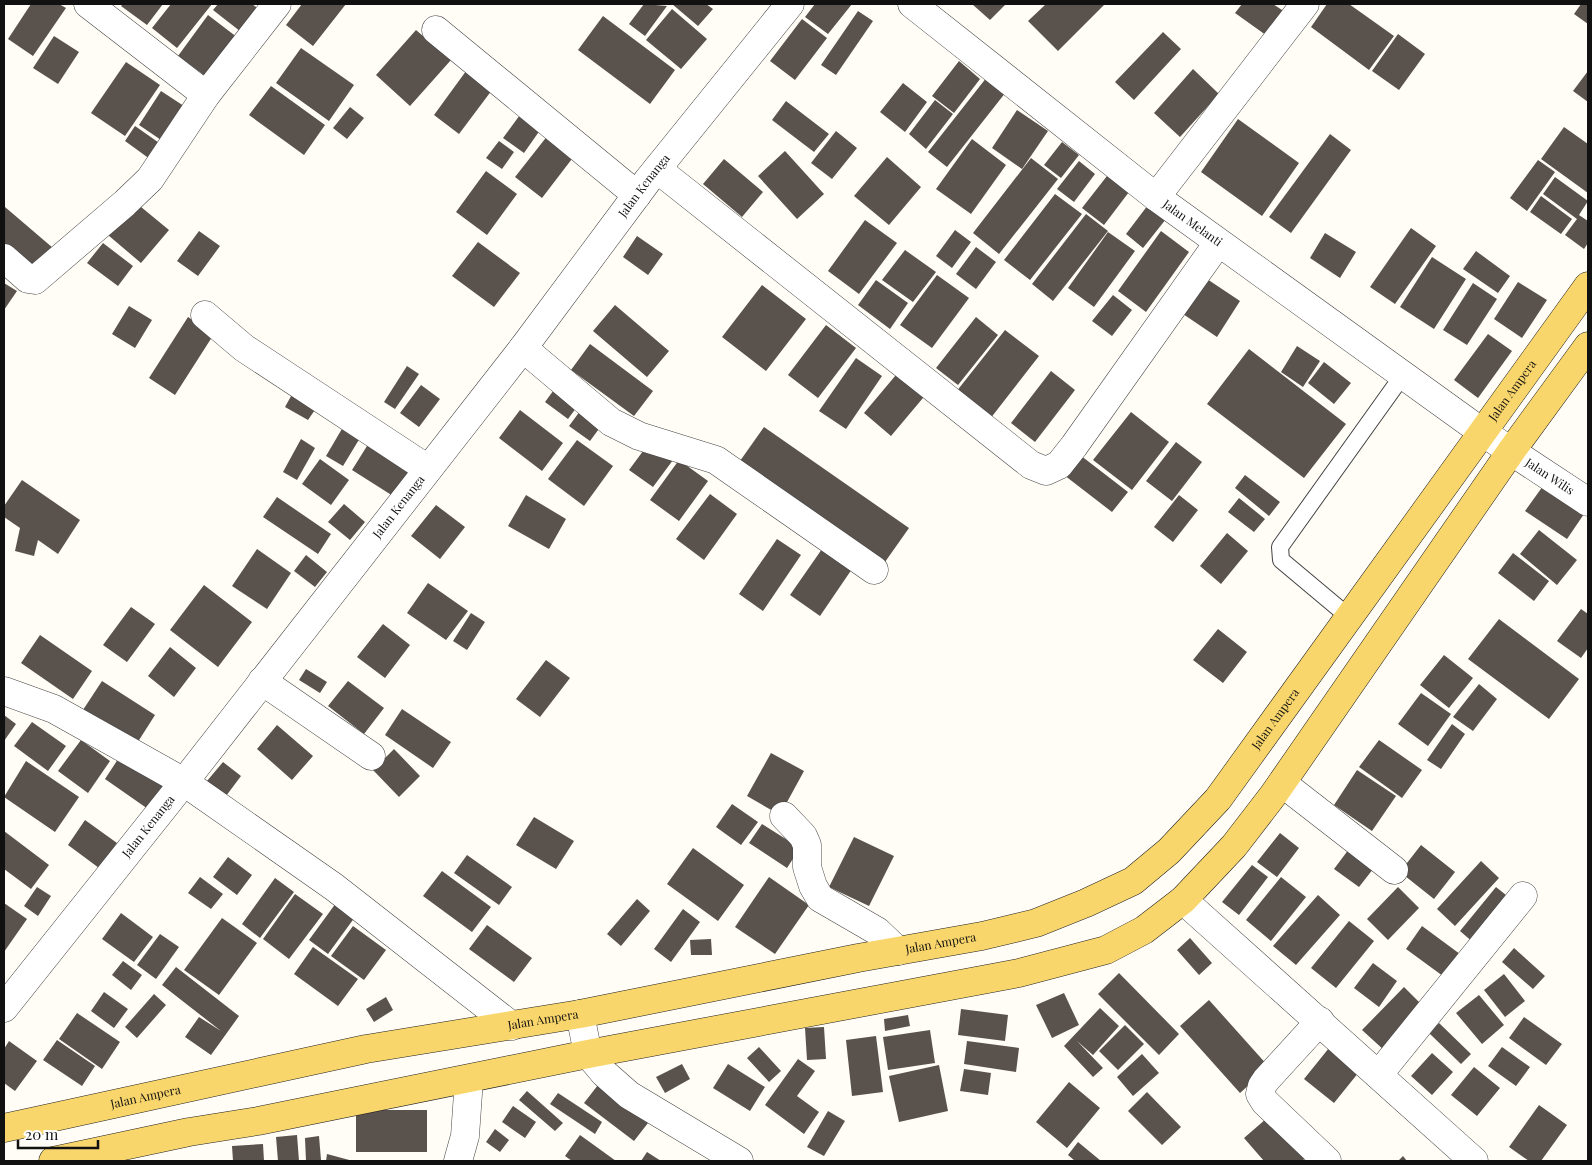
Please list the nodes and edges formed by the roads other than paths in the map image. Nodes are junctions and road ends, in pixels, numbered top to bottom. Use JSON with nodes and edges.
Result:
{"nodes":[{"id":1,"x":88,"y":4,"type":"edge"},
{"id":2,"x":277,"y":4,"type":"edge"},
{"id":3,"x":790,"y":4,"type":"edge"},
{"id":4,"x":912,"y":4,"type":"edge"},
{"id":5,"x":1305,"y":4,"type":"edge"},
{"id":6,"x":436,"y":30,"type":"dead end"},
{"id":7,"x":206,"y":95,"type":"junction"},
{"id":8,"x":657,"y":169,"type":"junction"},
{"id":9,"x":636,"y":195,"type":"junction"},
{"id":10,"x":1156,"y":198,"type":"junction"},
{"id":11,"x":1218,"y":242,"type":"junction"},
{"id":12,"x":4,"y":258,"type":"edge"},
{"id":13,"x":1588,"y":286,"type":"edge"},
{"id":14,"x":205,"y":315,"type":"dead end"},
{"id":15,"x":1588,"y":346,"type":"edge"},
{"id":16,"x":523,"y":348,"type":"junction"},
{"id":17,"x":1403,"y":375,"type":"junction"},
{"id":18,"x":1482,"y":432,"type":"junction"},
{"id":19,"x":1512,"y":450,"type":"junction"},
{"id":20,"x":428,"y":469,"type":"junction"},
{"id":21,"x":1588,"y":502,"type":"edge"},
{"id":22,"x":874,"y":570,"type":"dead end"},
{"id":23,"x":1349,"y":617,"type":"junction"},
{"id":24,"x":262,"y":681,"type":"junction"},
{"id":25,"x":4,"y":690,"type":"edge"},
{"id":26,"x":371,"y":756,"type":"dead end"},
{"id":27,"x":184,"y":782,"type":"junction"},
{"id":28,"x":1282,"y":783,"type":"junction"},
{"id":29,"x":784,"y":816,"type":"dead end"},
{"id":30,"x":1394,"y":870,"type":"dead end"},
{"id":31,"x":1523,"y":896,"type":"dead end"},
{"id":32,"x":1183,"y":900,"type":"junction"},
{"id":33,"x":898,"y":951,"type":"junction"},
{"id":34,"x":4,"y":1008,"type":"edge"},
{"id":35,"x":580,"y":1014,"type":"junction"},
{"id":36,"x":1320,"y":1021,"type":"junction"},
{"id":37,"x":512,"y":1026,"type":"junction"},
{"id":38,"x":588,"y":1054,"type":"junction"},
{"id":39,"x":1379,"y":1074,"type":"junction"},
{"id":40,"x":469,"y":1079,"type":"junction"},
{"id":41,"x":4,"y":1128,"type":"edge"},
{"id":42,"x":53,"y":1161,"type":"edge"},
{"id":43,"x":458,"y":1161,"type":"edge"},
{"id":44,"x":739,"y":1161,"type":"edge"},
{"id":45,"x":1327,"y":1161,"type":"edge"},
{"id":46,"x":1473,"y":1161,"type":"edge"}],
"edges":[{"from":1,"to":7,"type":"street"},
{"from":2,"to":7,"type":"street"},
{"from":3,"to":8,"type":"street","name":"Jalan Kenanga"},
{"from":4,"to":10,"type":"street","name":"Jalan Melanti"},
{"from":5,"to":10,"type":"street"},
{"from":6,"to":9,"type":"street"},
{"from":7,"to":12,"type":"street"},
{"from":8,"to":9,"type":"street","name":"Jalan Kenanga"},
{"from":8,"to":11,"type":"street"},
{"from":9,"to":16,"type":"street","name":"Jalan Kenanga"},
{"from":10,"to":11,"type":"street","name":"Jalan Melanti"},
{"from":11,"to":17,"type":"street","name":"Jalan Melanti"},
{"from":13,"to":18,"type":"main road","name":"Jalan Ampera"},
{"from":14,"to":20,"type":"street"},
{"from":15,"to":19,"type":"main road"},
{"from":16,"to":20,"type":"street","name":"Jalan Kenanga"},
{"from":16,"to":22,"type":"street"},
{"from":17,"to":18,"type":"street","name":"Jalan Melanti"},
{"from":17,"to":23,"type":"lane"},
{"from":18,"to":19,"type":"street","name":"Jalan Wilis"},
{"from":18,"to":23,"type":"main road","name":"Jalan Ampera"},
{"from":19,"to":21,"type":"street","name":"Jalan Wilis"},
{"from":19,"to":28,"type":"main road"},
{"from":20,"to":24,"type":"street","name":"Jalan Kenanga"},
{"from":23,"to":33,"type":"main road","name":"Jalan Ampera"},
{"from":24,"to":26,"type":"street"},
{"from":24,"to":27,"type":"street","name":"Jalan Kenanga"},
{"from":25,"to":27,"type":"street"},
{"from":27,"to":34,"type":"street","name":"Jalan Kenanga"},
{"from":27,"to":37,"type":"street"},
{"from":28,"to":30,"type":"street"},
{"from":28,"to":32,"type":"main road"},
{"from":29,"to":33,"type":"street"},
{"from":31,"to":39,"type":"street"},
{"from":32,"to":36,"type":"street"},
{"from":32,"to":38,"type":"main road"},
{"from":33,"to":35,"type":"main road","name":"Jalan Ampera"},
{"from":35,"to":37,"type":"main road","name":"Jalan Ampera"},
{"from":35,"to":38,"type":"street"},
{"from":36,"to":39,"type":"street"},
{"from":36,"to":45,"type":"street"},
{"from":37,"to":41,"type":"main road","name":"Jalan Ampera"},
{"from":38,"to":40,"type":"main road"},
{"from":38,"to":44,"type":"street"},
{"from":39,"to":46,"type":"street"},
{"from":40,"to":42,"type":"main road"},
{"from":40,"to":43,"type":"street"}]}
